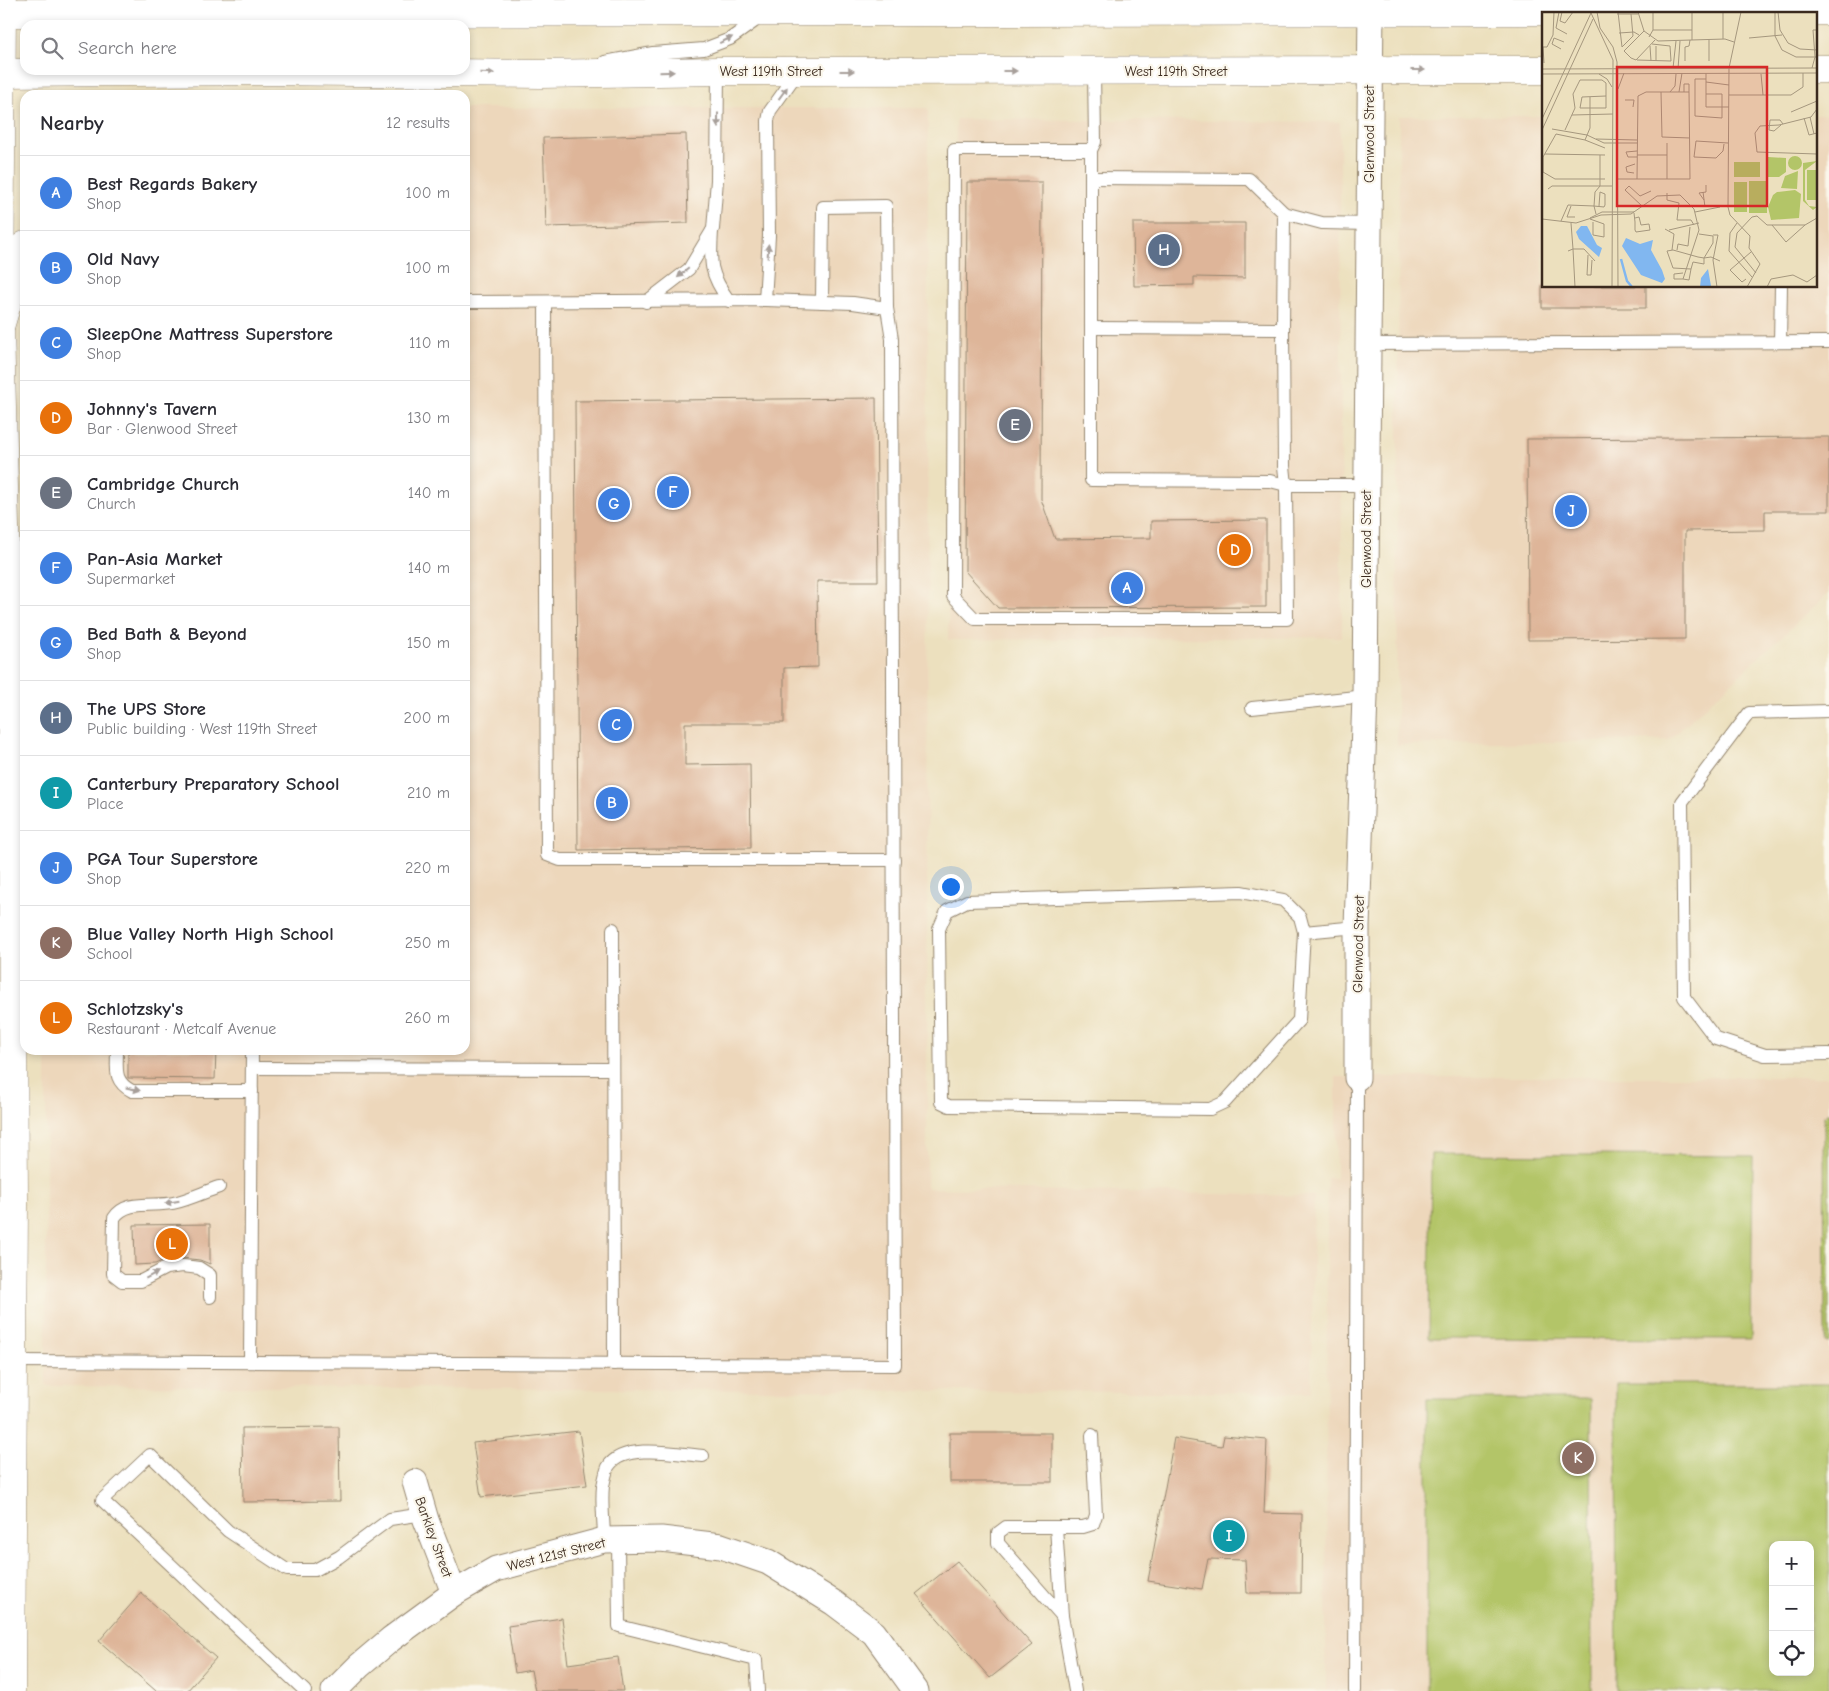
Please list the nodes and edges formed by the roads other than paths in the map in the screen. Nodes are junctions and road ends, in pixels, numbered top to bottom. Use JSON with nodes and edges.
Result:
{"nodes":[{"id":1,"x":696,"y":6,"type":"edge"},
{"id":2,"x":768,"y":6,"type":"edge"},
{"id":3,"x":1371,"y":6,"type":"edge"},
{"id":4,"x":1,"y":9,"type":"edge"},
{"id":5,"x":1829,"y":11,"type":"edge"},
{"id":6,"x":1816,"y":69,"type":"edge"},
{"id":7,"x":1829,"y":69,"type":"edge"},
{"id":8,"x":1542,"y":70,"type":"edge"},
{"id":9,"x":718,"y":71,"type":"junction"},
{"id":10,"x":799,"y":71,"type":"junction"},
{"id":11,"x":1094,"y":71,"type":"junction"},
{"id":12,"x":1370,"y":71,"type":"junction"},
{"id":13,"x":1,"y":73,"type":"edge"},
{"id":14,"x":470,"y":73,"type":"edge"},
{"id":15,"x":541,"y":74,"type":"junction"},
{"id":16,"x":208,"y":75,"type":"edge"},
{"id":17,"x":85,"y":84,"type":"edge"},
{"id":18,"x":1091,"y":150,"type":"junction"},
{"id":19,"x":1091,"y":178,"type":"junction"},
{"id":20,"x":1284,"y":213,"type":"junction"},
{"id":21,"x":1369,"y":224,"type":"junction"},
{"id":22,"x":712,"y":229,"type":"junction"},
{"id":23,"x":20,"y":261,"type":"edge"},
{"id":24,"x":1781,"y":288,"type":"edge"},
{"id":25,"x":729,"y":300,"type":"junction"},
{"id":26,"x":765,"y":300,"type":"junction"},
{"id":27,"x":470,"y":302,"type":"edge"},
{"id":28,"x":545,"y":302,"type":"junction"},
{"id":29,"x":646,"y":302,"type":"junction"},
{"id":30,"x":822,"y":302,"type":"junction"},
{"id":31,"x":887,"y":308,"type":"junction"},
{"id":32,"x":0,"y":327,"type":"edge"},
{"id":33,"x":1091,"y":328,"type":"junction"},
{"id":34,"x":1283,"y":329,"type":"junction"},
{"id":35,"x":1780,"y":342,"type":"junction"},
{"id":36,"x":1829,"y":342,"type":"edge"},
{"id":37,"x":1368,"y":344,"type":"junction"},
{"id":38,"x":1286,"y":484,"type":"junction"},
{"id":39,"x":1366,"y":484,"type":"junction"},
{"id":40,"x":1364,"y":696,"type":"junction"},
{"id":41,"x":1252,"y":708,"type":"dead end"},
{"id":42,"x":1829,"y":711,"type":"edge"},
{"id":43,"x":894,"y":860,"type":"junction"},
{"id":44,"x":13,"y":885,"type":"edge"},
{"id":45,"x":1357,"y":927,"type":"junction"},
{"id":46,"x":613,"y":929,"type":"dead end"},
{"id":47,"x":13,"y":932,"type":"edge"},
{"id":48,"x":1304,"y":932,"type":"junction"},
{"id":49,"x":1829,"y":1054,"type":"edge"},
{"id":50,"x":117,"y":1055,"type":"edge"},
{"id":51,"x":252,"y":1055,"type":"edge"},
{"id":52,"x":252,"y":1068,"type":"junction"},
{"id":53,"x":613,"y":1069,"type":"junction"},
{"id":54,"x":1357,"y":1078,"type":"joint"},
{"id":55,"x":252,"y":1091,"type":"junction"},
{"id":56,"x":219,"y":1187,"type":"dead end"},
{"id":57,"x":210,"y":1297,"type":"dead end"},
{"id":58,"x":12,"y":1361,"type":"junction"},
{"id":59,"x":250,"y":1362,"type":"junction"},
{"id":60,"x":614,"y":1364,"type":"junction"},
{"id":61,"x":1092,"y":1435,"type":"dead end"},
{"id":62,"x":703,"y":1456,"type":"dead end"},
{"id":63,"x":415,"y":1482,"type":"dead end"},
{"id":64,"x":424,"y":1514,"type":"junction"},
{"id":65,"x":1056,"y":1527,"type":"junction"},
{"id":66,"x":611,"y":1540,"type":"junction"},
{"id":67,"x":454,"y":1593,"type":"junction"},
{"id":68,"x":1062,"y":1616,"type":"junction"},
{"id":69,"x":11,"y":1691,"type":"edge"},
{"id":70,"x":305,"y":1691,"type":"edge"},
{"id":71,"x":334,"y":1691,"type":"edge"},
{"id":72,"x":758,"y":1691,"type":"edge"},
{"id":73,"x":916,"y":1691,"type":"edge"},
{"id":74,"x":1075,"y":1691,"type":"edge"},
{"id":75,"x":1355,"y":1691,"type":"edge"}],
"edges":[{"from":1,"to":2,"type":"main road"},
{"from":1,"to":4,"type":"main road"},
{"from":2,"to":3,"type":"main road"},
{"from":15,"to":2,"type":"lane","one_way":true},
{"from":3,"to":5,"type":"main road"},
{"from":3,"to":12,"type":"street","name":"Glenwood Street"},
{"from":4,"to":13,"type":"main road"},
{"from":6,"to":7,"type":"main road"},
{"from":12,"to":8,"type":"main road","name":"West 119th Street","one_way":true},
{"from":9,"to":10,"type":"main road","name":"West 119th Street"},
{"from":15,"to":9,"type":"main road","name":"West 119th Street","one_way":true},
{"from":9,"to":22,"type":"lane","one_way":true},
{"from":10,"to":11,"type":"main road","name":"West 119th Street","one_way":true},
{"from":26,"to":10,"type":"lane","one_way":true},
{"from":11,"to":12,"type":"main road","name":"West 119th Street"},
{"from":11,"to":18,"type":"lane"},
{"from":12,"to":21,"type":"street","name":"Glenwood Street"},
{"from":13,"to":17,"type":"main road","name":"West 119th Street"},
{"from":13,"to":32,"type":"main road"},
{"from":14,"to":15,"type":"main road","name":"West 119th Street","one_way":true},
{"from":17,"to":16,"type":"main road","name":"West 119th Street","one_way":true},
{"from":18,"to":19,"type":"lane"},
{"from":18,"to":38,"type":"lane"},
{"from":19,"to":20,"type":"lane"},
{"from":19,"to":33,"type":"lane"},
{"from":20,"to":21,"type":"lane"},
{"from":20,"to":34,"type":"lane"},
{"from":21,"to":37,"type":"street","name":"Glenwood Street"},
{"from":22,"to":25,"type":"lane"},
{"from":22,"to":29,"type":"lane","one_way":true},
{"from":23,"to":32,"type":"main road"},
{"from":24,"to":35,"type":"lane"},
{"from":25,"to":26,"type":"lane"},
{"from":25,"to":29,"type":"lane"},
{"from":26,"to":30,"type":"lane"},
{"from":27,"to":28,"type":"lane"},
{"from":28,"to":29,"type":"lane"},
{"from":28,"to":43,"type":"lane"},
{"from":30,"to":31,"type":"lane"},
{"from":30,"to":31,"type":"lane"},
{"from":31,"to":43,"type":"lane"},
{"from":32,"to":44,"type":"main road"},
{"from":33,"to":34,"type":"lane"},
{"from":33,"to":38,"type":"lane"},
{"from":34,"to":38,"type":"lane"},
{"from":35,"to":36,"type":"lane"},
{"from":35,"to":37,"type":"lane"},
{"from":37,"to":39,"type":"street","name":"Glenwood Street"},
{"from":38,"to":39,"type":"lane"},
{"from":39,"to":40,"type":"street","name":"Glenwood Street"},
{"from":40,"to":41,"type":"lane"},
{"from":40,"to":45,"type":"street","name":"Glenwood Street"},
{"from":42,"to":49,"type":"lane"},
{"from":43,"to":60,"type":"lane"},
{"from":44,"to":47,"type":"main road"},
{"from":45,"to":48,"type":"lane"},
{"from":45,"to":54,"type":"street","name":"Glenwood Street"},
{"from":46,"to":53,"type":"lane"},
{"from":47,"to":58,"type":"main road"},
{"from":48,"to":48,"type":"lane"},
{"from":50,"to":55,"type":"lane","one_way":true},
{"from":51,"to":52,"type":"lane"},
{"from":52,"to":53,"type":"lane"},
{"from":52,"to":55,"type":"lane"},
{"from":53,"to":60,"type":"lane"},
{"from":54,"to":75,"type":"lane"},
{"from":55,"to":59,"type":"lane"},
{"from":56,"to":57,"type":"lane","one_way":true},
{"from":58,"to":59,"type":"lane"},
{"from":58,"to":69,"type":"main road"},
{"from":59,"to":60,"type":"lane"},
{"from":61,"to":65,"type":"lane"},
{"from":62,"to":66,"type":"lane"},
{"from":63,"to":64,"type":"street","name":"Barkley Street"},
{"from":64,"to":67,"type":"street","name":"Barkley Street"},
{"from":64,"to":70,"type":"lane"},
{"from":65,"to":68,"type":"lane"},
{"from":65,"to":68,"type":"lane"},
{"from":66,"to":67,"type":"street","name":"West 121st Street"},
{"from":66,"to":72,"type":"lane"},
{"from":66,"to":73,"type":"street","name":"West 121st Street"},
{"from":67,"to":71,"type":"street","name":"West 121st Street"},
{"from":68,"to":74,"type":"lane"}]}
